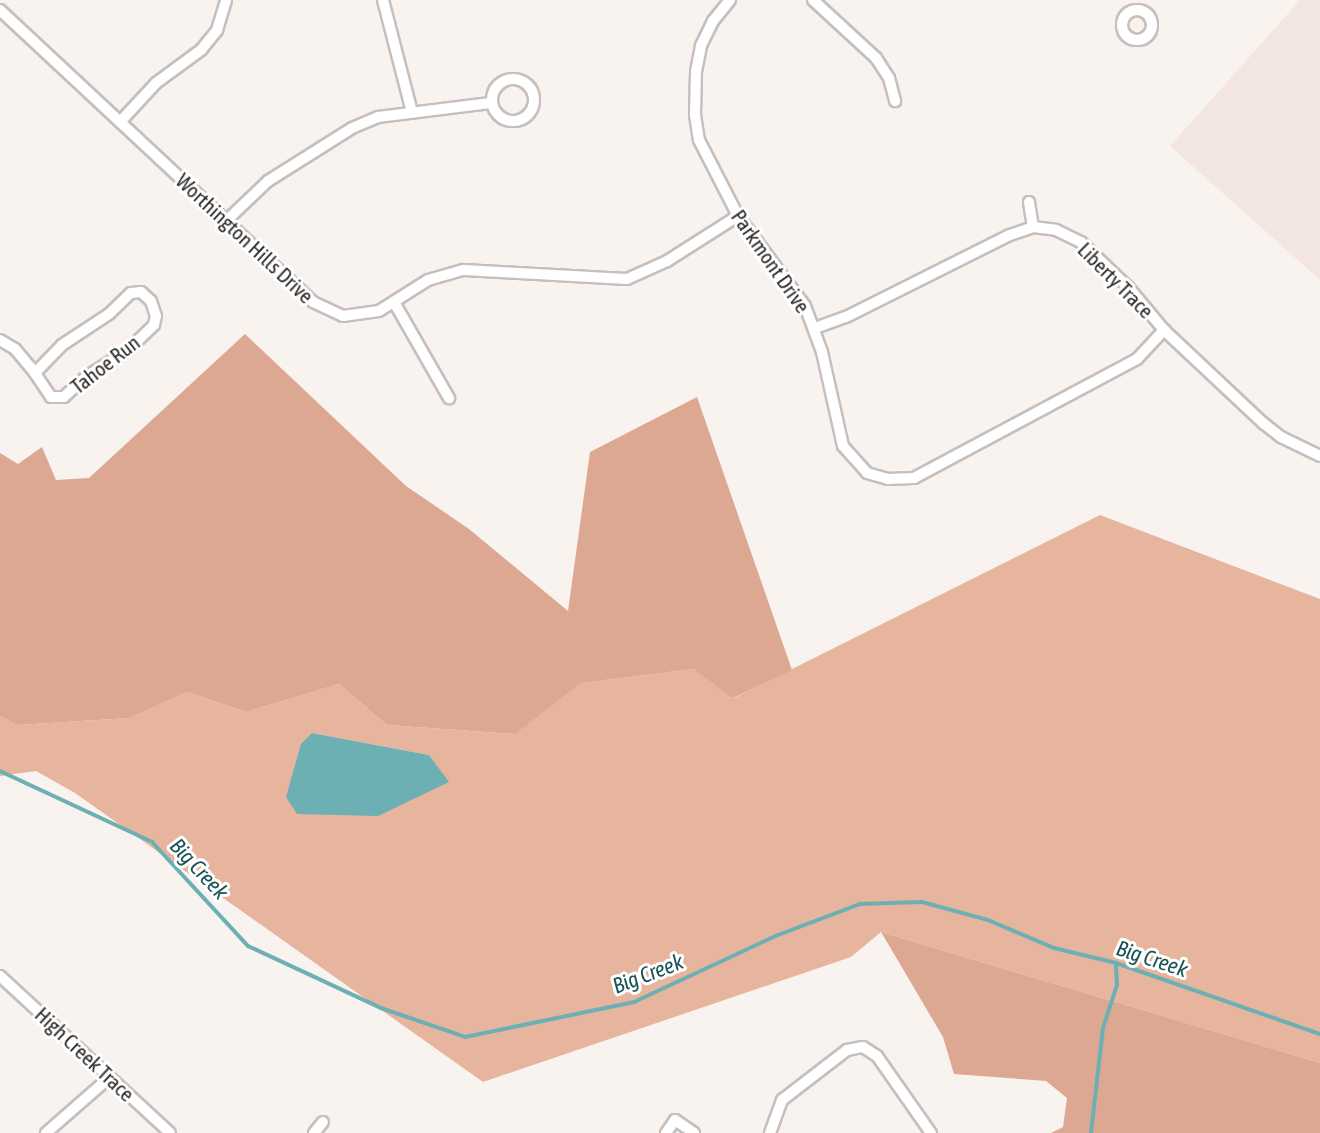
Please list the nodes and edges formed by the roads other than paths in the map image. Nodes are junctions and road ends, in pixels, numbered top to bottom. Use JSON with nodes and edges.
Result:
{"nodes":[{"id":1,"x":226,"y":0,"type":"edge"},
{"id":2,"x":383,"y":0,"type":"edge"},
{"id":3,"x":730,"y":0,"type":"edge"},
{"id":4,"x":813,"y":0,"type":"edge"},
{"id":5,"x":1148,"y":0,"type":"edge"},
{"id":6,"x":0,"y":10,"type":"edge"},
{"id":7,"x":1143,"y":11,"type":"dead end"},
{"id":8,"x":895,"y":101,"type":"dead end"},
{"id":9,"x":490,"y":103,"type":"junction"},
{"id":10,"x":412,"y":112,"type":"junction"},
{"id":11,"x":120,"y":122,"type":"junction"},
{"id":12,"x":1029,"y":202,"type":"dead end"},
{"id":13,"x":738,"y":216,"type":"junction"},
{"id":14,"x":226,"y":221,"type":"junction"},
{"id":15,"x":1033,"y":227,"type":"junction"},
{"id":16,"x":394,"y":302,"type":"junction"},
{"id":17,"x":815,"y":328,"type":"junction"},
{"id":18,"x":1164,"y":330,"type":"junction"},
{"id":19,"x":0,"y":340,"type":"edge"},
{"id":20,"x":35,"y":373,"type":"junction"},
{"id":21,"x":449,"y":398,"type":"dead end"},
{"id":22,"x":1320,"y":456,"type":"edge"},
{"id":23,"x":0,"y":976,"type":"edge"},
{"id":24,"x":110,"y":1077,"type":"junction"},
{"id":25,"x":322,"y":1122,"type":"dead end"},
{"id":26,"x":46,"y":1133,"type":"edge"},
{"id":27,"x":170,"y":1133,"type":"edge"},
{"id":28,"x":314,"y":1133,"type":"edge"},
{"id":29,"x":666,"y":1133,"type":"edge"},
{"id":30,"x":694,"y":1133,"type":"edge"},
{"id":31,"x":770,"y":1133,"type":"edge"},
{"id":32,"x":931,"y":1133,"type":"edge"}],
"edges":[{"from":1,"to":11,"type":"street"},
{"from":2,"to":10,"type":"street"},
{"from":3,"to":13,"type":"street","name":"Parkmont Drive"},
{"from":4,"to":8,"type":"street"},
{"from":5,"to":7,"type":"street"},
{"from":6,"to":11,"type":"street","name":"Worthington Hills Drive"},
{"from":9,"to":9,"type":"street"},
{"from":9,"to":10,"type":"street"},
{"from":10,"to":14,"type":"street"},
{"from":11,"to":14,"type":"street","name":"Worthington Hills Drive"},
{"from":12,"to":15,"type":"street"},
{"from":13,"to":16,"type":"street","name":"Worthington Hills Drive"},
{"from":13,"to":17,"type":"street","name":"Parkmont Drive"},
{"from":14,"to":16,"type":"street","name":"Worthington Hills Drive"},
{"from":15,"to":17,"type":"street"},
{"from":15,"to":18,"type":"street","name":"Liberty Trace"},
{"from":16,"to":21,"type":"street"},
{"from":17,"to":18,"type":"street","name":"Parkmont Drive"},
{"from":18,"to":22,"type":"street","name":"Liberty Trace"},
{"from":19,"to":20,"type":"street","name":"Tahoe Run"},
{"from":20,"to":20,"type":"street","name":"Tahoe Run"},
{"from":23,"to":24,"type":"street","name":"High Creek Trace"},
{"from":24,"to":26,"type":"street"},
{"from":24,"to":27,"type":"street","name":"High Creek Trace"},
{"from":25,"to":28,"type":"street"},
{"from":29,"to":30,"type":"street"},
{"from":31,"to":32,"type":"street"}]}
